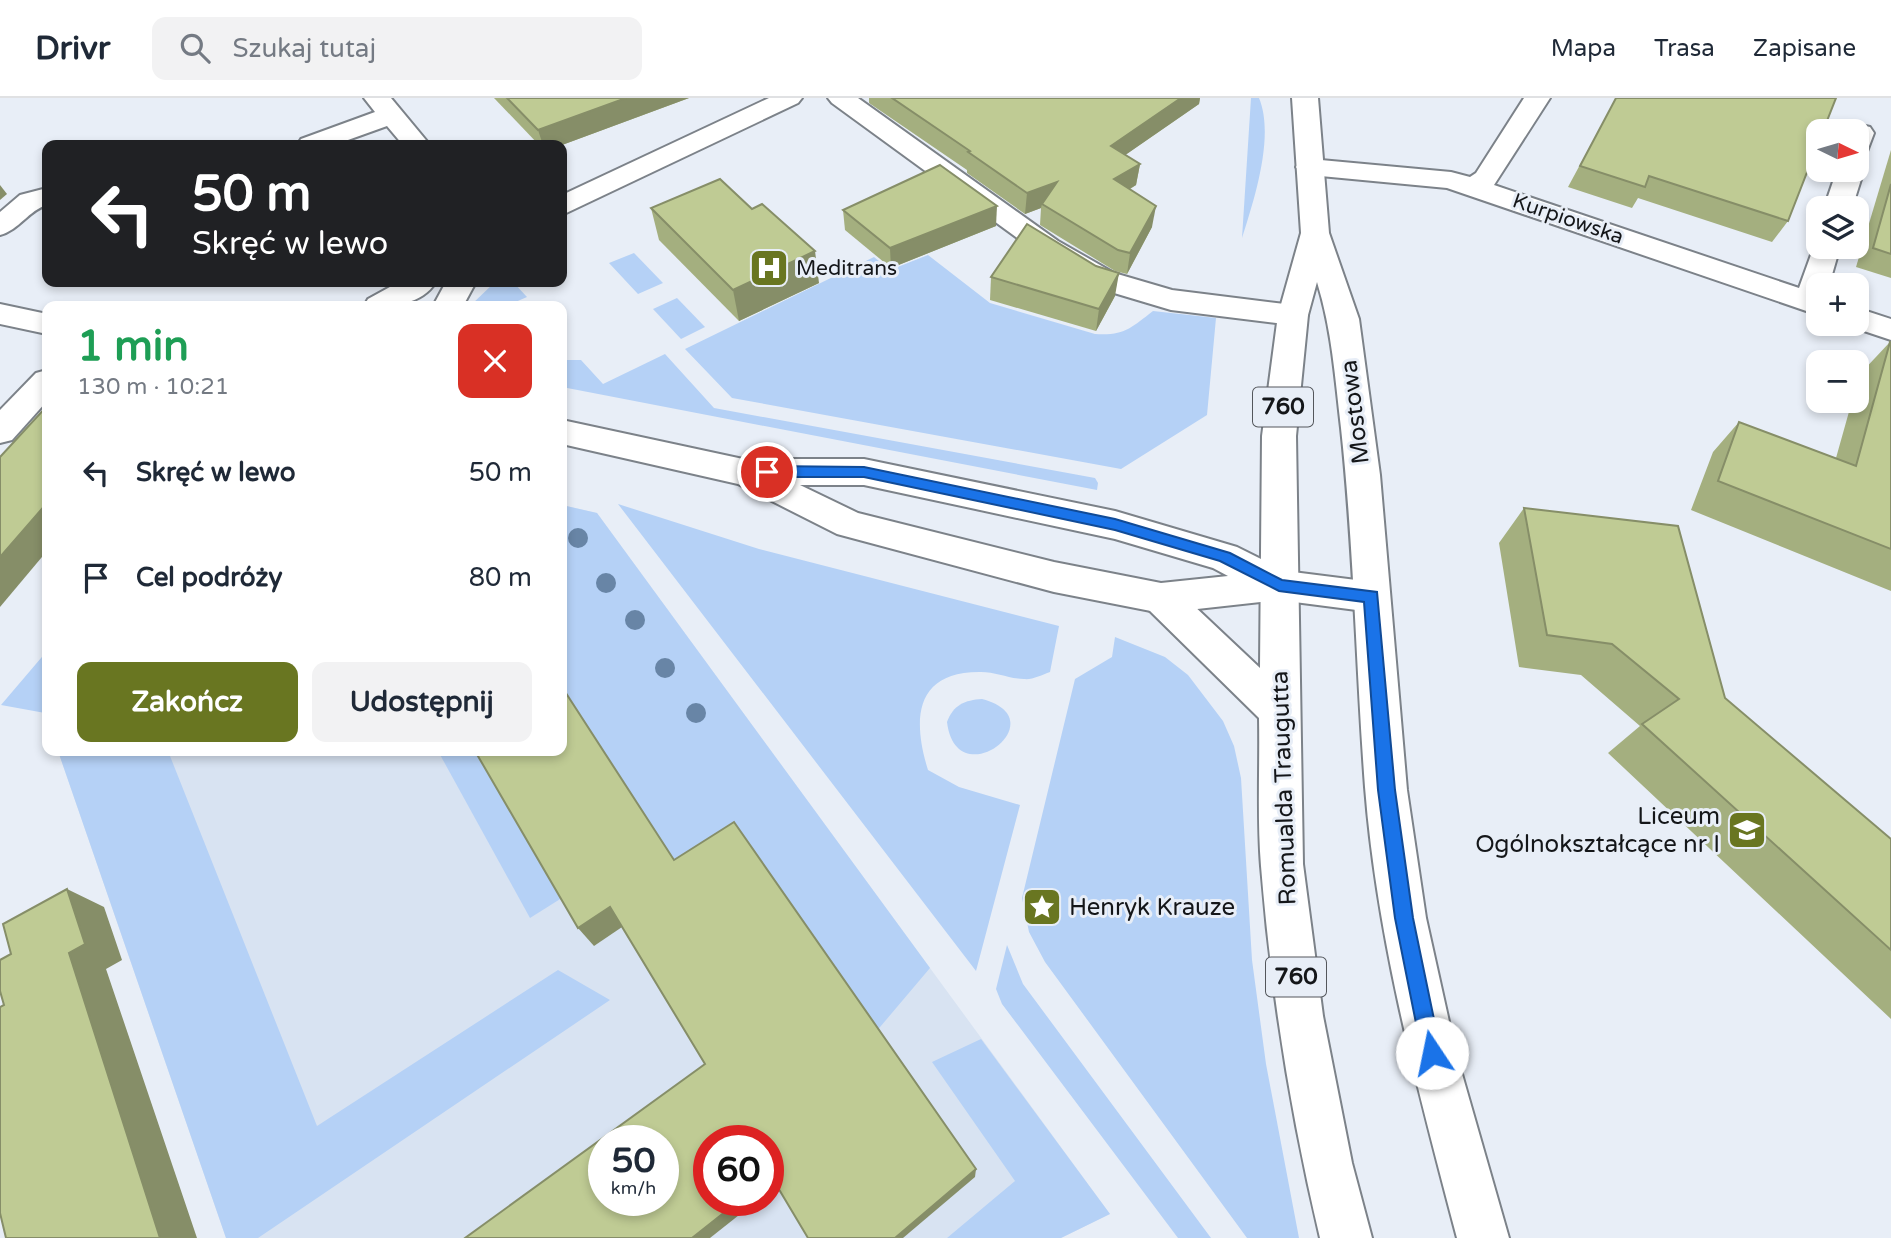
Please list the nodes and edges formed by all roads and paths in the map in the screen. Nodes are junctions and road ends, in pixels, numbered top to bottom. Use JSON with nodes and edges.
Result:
{"nodes":[{"id":1,"x":789,"y":98,"type":"edge"},
{"id":2,"x":841,"y":98,"type":"edge"},
{"id":3,"x":1305,"y":98,"type":"edge"},
{"id":4,"x":1537,"y":98,"type":"edge"},
{"id":5,"x":384,"y":106,"type":"edge"},
{"id":6,"x":319,"y":140,"type":"edge"},
{"id":7,"x":413,"y":140,"type":"edge"},
{"id":8,"x":1310,"y":167,"type":"junction"},
{"id":9,"x":1474,"y":187,"type":"junction"},
{"id":10,"x":42,"y":197,"type":"edge"},
{"id":11,"x":567,"y":204,"type":"edge"},
{"id":12,"x":0,"y":226,"type":"edge"},
{"id":13,"x":1315,"y":233,"type":"junction"},
{"id":14,"x":412,"y":287,"type":"edge"},
{"id":15,"x":1806,"y":300,"type":"edge"},
{"id":16,"x":388,"y":301,"type":"edge"},
{"id":17,"x":0,"y":314,"type":"edge"},
{"id":18,"x":1293,"y":315,"type":"junction"},
{"id":19,"x":1869,"y":322,"type":"edge"},
{"id":20,"x":42,"y":323,"type":"edge"},
{"id":21,"x":1891,"y":330,"type":"edge"},
{"id":22,"x":42,"y":387,"type":"edge"},
{"id":23,"x":0,"y":431,"type":"edge"},
{"id":24,"x":567,"y":433,"type":"edge"},
{"id":25,"x":743,"y":472,"type":"junction"},
{"id":26,"x":1279,"y":585,"type":"junction"},
{"id":27,"x":1372,"y":597,"type":"junction"},
{"id":28,"x":1161,"y":598,"type":"junction"},
{"id":29,"x":1279,"y":711,"type":"junction"},
{"id":30,"x":1346,"y":1238,"type":"edge"},
{"id":31,"x":1483,"y":1238,"type":"edge"}],
"edges":[{"from":1,"to":11,"type":"street"},
{"from":2,"to":18,"type":"street"},
{"from":3,"to":8,"type":"street","name":"Mostowa","number":"760"},
{"from":4,"to":9,"type":"street"},
{"from":5,"to":6,"type":"street"},
{"from":5,"to":7,"type":"street"},
{"from":8,"to":9,"type":"street","name":"Kurpiowska"},
{"from":8,"to":13,"type":"street","name":"Mostowa","number":"760"},
{"from":9,"to":15,"type":"street","name":"Kurpiowska"},
{"from":10,"to":12,"type":"street"},
{"from":13,"to":18,"type":"street","name":"Mostowa","number":"760"},
{"from":13,"to":27,"type":"street","name":"Mostowa","number":"760"},
{"from":14,"to":16,"type":"street"},
{"from":17,"to":20,"type":"street"},
{"from":18,"to":26,"type":"street","name":"Mostowa","number":"760"},
{"from":19,"to":21,"type":"street"},
{"from":22,"to":23,"type":"street"},
{"from":24,"to":25,"type":"street"},
{"from":25,"to":26,"type":"street"},
{"from":25,"to":28,"type":"street"},
{"from":26,"to":27,"type":"street"},
{"from":26,"to":28,"type":"street"},
{"from":26,"to":29,"type":"street","name":"Romualda Traugutta","number":"760"},
{"from":27,"to":31,"type":"street","number":"760"},
{"from":28,"to":29,"type":"street"},
{"from":29,"to":30,"type":"street","name":"Romualda Traugutta","number":"760"}]}
